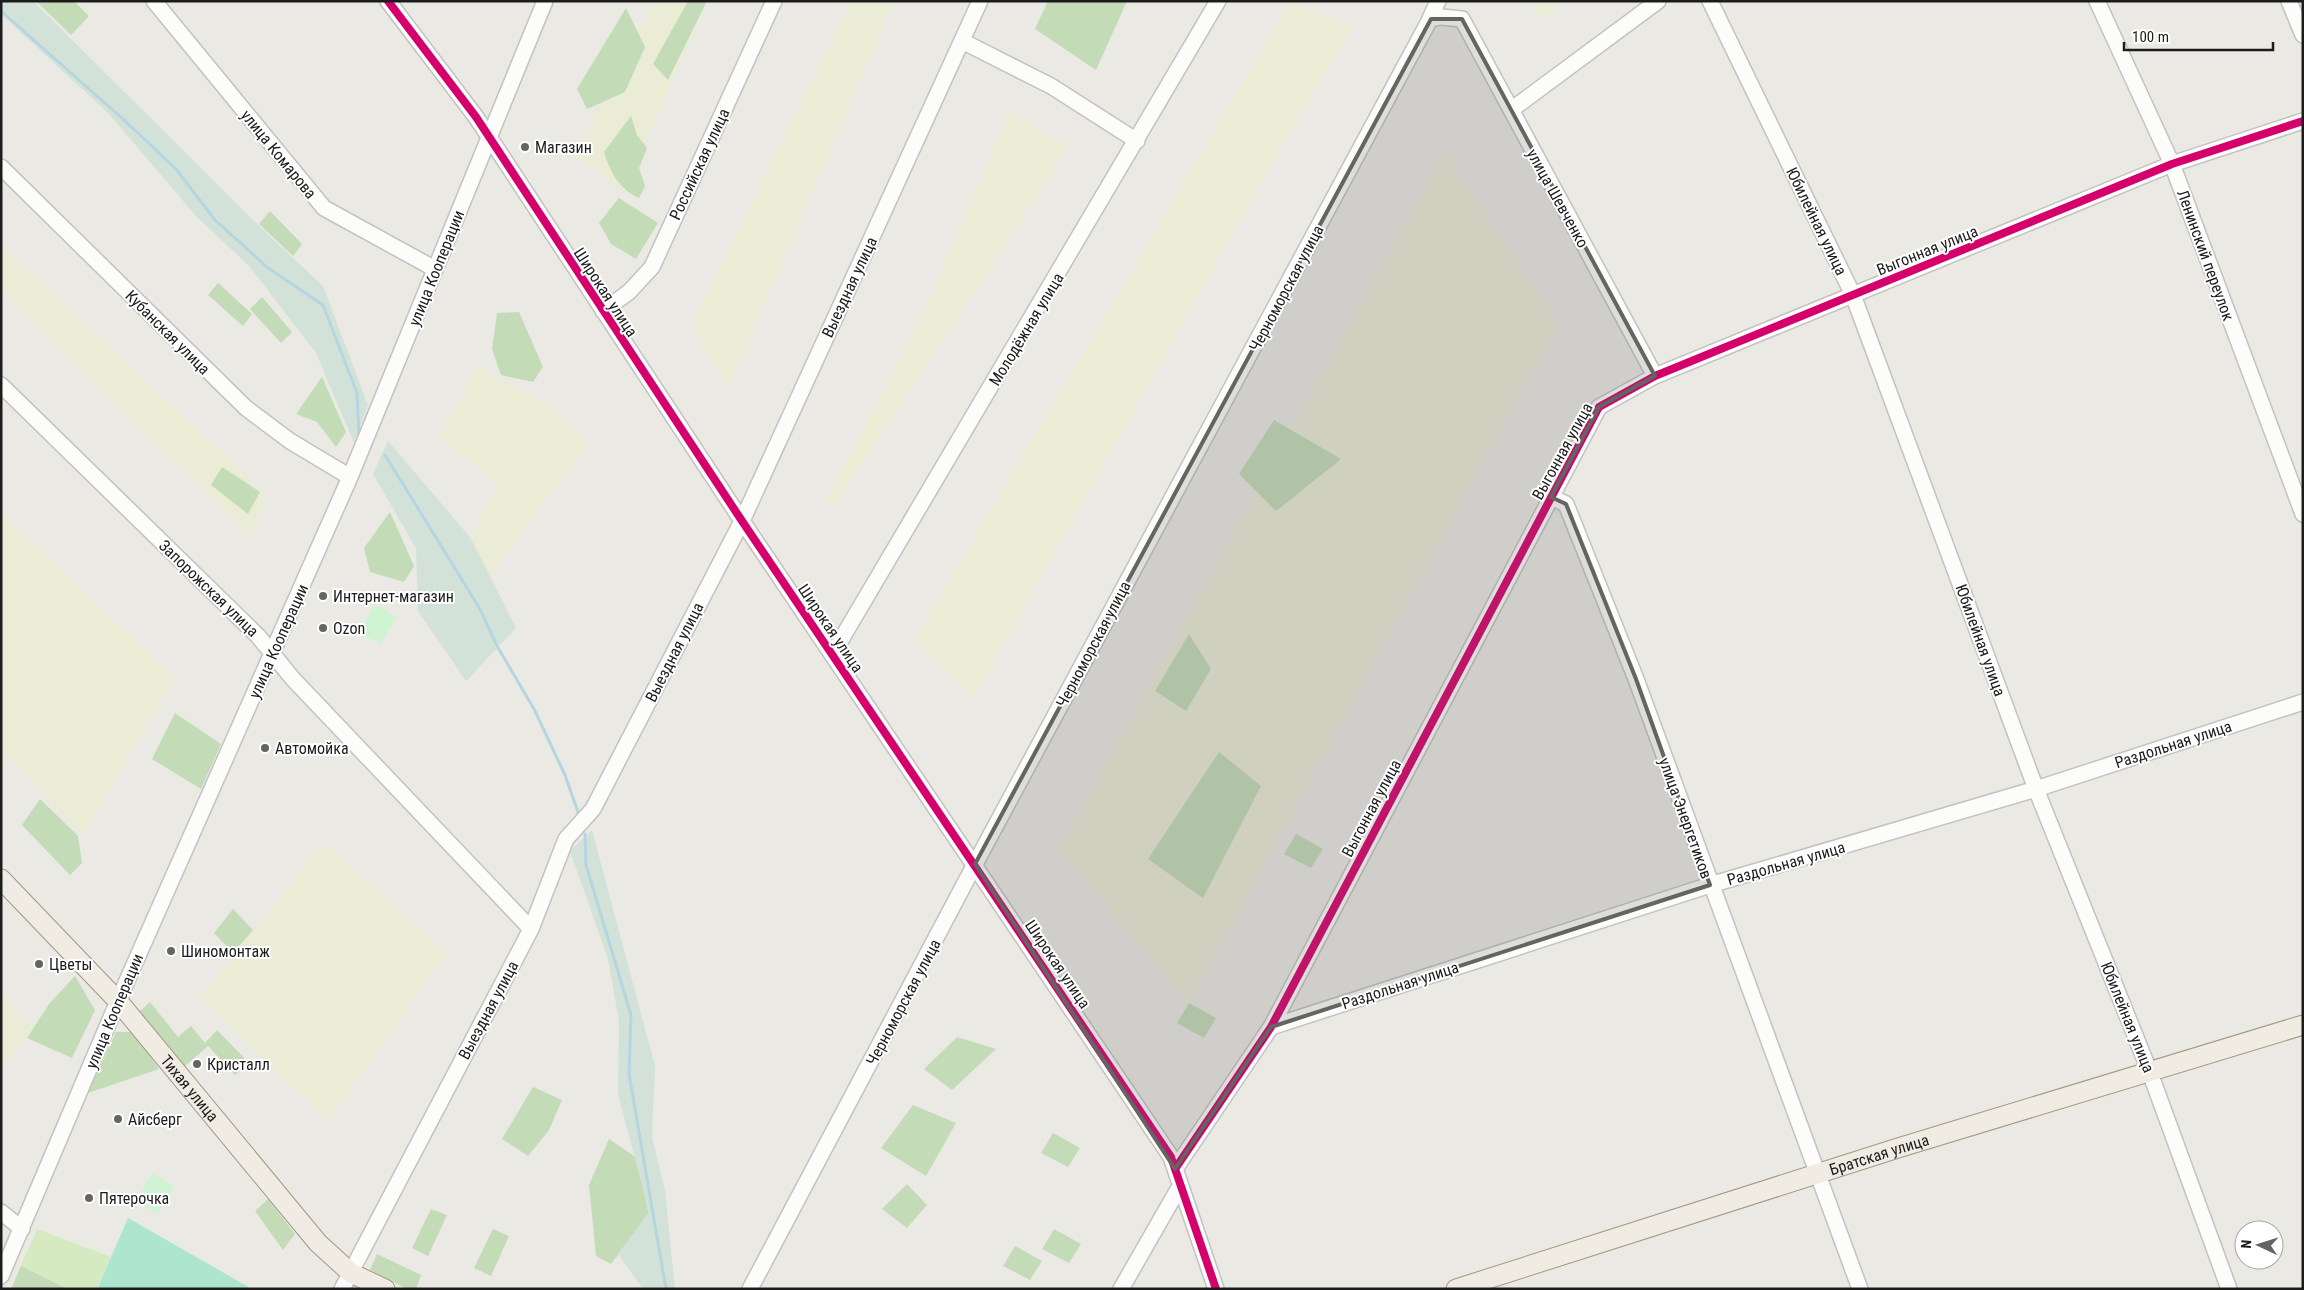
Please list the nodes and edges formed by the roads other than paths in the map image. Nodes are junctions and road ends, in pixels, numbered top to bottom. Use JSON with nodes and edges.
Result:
{"nodes":[{"id":1,"x":154,"y":1,"type":"edge"},
{"id":2,"x":388,"y":1,"type":"edge"},
{"id":3,"x":544,"y":1,"type":"edge"},
{"id":4,"x":774,"y":1,"type":"edge"},
{"id":5,"x":980,"y":1,"type":"edge"},
{"id":6,"x":1218,"y":1,"type":"edge"},
{"id":7,"x":1438,"y":1,"type":"edge"},
{"id":8,"x":1448,"y":1,"type":"edge"},
{"id":9,"x":1658,"y":1,"type":"edge"},
{"id":10,"x":1710,"y":1,"type":"edge"},
{"id":11,"x":2097,"y":1,"type":"edge"},
{"id":12,"x":2289,"y":1,"type":"edge"},
{"id":13,"x":1430,"y":19,"type":"junction"},
{"id":14,"x":1462,"y":19,"type":"junction"},
{"id":15,"x":2303,"y":35,"type":"edge"},
{"id":16,"x":962,"y":41,"type":"junction"},
{"id":17,"x":1511,"y":110,"type":"junction"},
{"id":18,"x":2303,"y":122,"type":"edge"},
{"id":19,"x":490,"y":138,"type":"junction"},
{"id":20,"x":1137,"y":141,"type":"junction"},
{"id":21,"x":2172,"y":164,"type":"junction"},
{"id":22,"x":1,"y":167,"type":"edge"},
{"id":23,"x":435,"y":269,"type":"junction"},
{"id":24,"x":1853,"y":295,"type":"junction"},
{"id":25,"x":603,"y":311,"type":"junction"},
{"id":26,"x":1656,"y":376,"type":"junction"},
{"id":27,"x":1,"y":386,"type":"edge"},
{"id":28,"x":350,"y":478,"type":"junction"},
{"id":29,"x":1551,"y":497,"type":"junction"},
{"id":30,"x":2303,"y":514,"type":"edge"},
{"id":31,"x":742,"y":521,"type":"junction"},
{"id":32,"x":272,"y":654,"type":"junction"},
{"id":33,"x":832,"y":655,"type":"junction"},
{"id":34,"x":2303,"y":702,"type":"edge"},
{"id":35,"x":2036,"y":790,"type":"junction"},
{"id":36,"x":975,"y":864,"type":"junction"},
{"id":37,"x":1,"y":879,"type":"edge"},
{"id":38,"x":1710,"y":885,"type":"junction"},
{"id":39,"x":531,"y":929,"type":"junction"},
{"id":40,"x":118,"y":1001,"type":"junction"},
{"id":41,"x":2303,"y":1025,"type":"edge"},
{"id":42,"x":1271,"y":1027,"type":"junction"},
{"id":43,"x":2149,"y":1070,"type":"junction"},
{"id":44,"x":1176,"y":1169,"type":"junction"},
{"id":45,"x":1818,"y":1174,"type":"junction"},
{"id":46,"x":1180,"y":1186,"type":"junction"},
{"id":47,"x":1,"y":1212,"type":"edge"},
{"id":48,"x":22,"y":1229,"type":"junction"},
{"id":49,"x":1,"y":1276,"type":"edge"},
{"id":50,"x":346,"y":1281,"type":"edge"},
{"id":51,"x":385,"y":1289,"type":"edge"},
{"id":52,"x":750,"y":1289,"type":"edge"},
{"id":53,"x":1121,"y":1289,"type":"edge"},
{"id":54,"x":1216,"y":1289,"type":"edge"},
{"id":55,"x":1456,"y":1289,"type":"edge"},
{"id":56,"x":1860,"y":1289,"type":"edge"},
{"id":57,"x":2229,"y":1289,"type":"edge"}],
"edges":[{"from":1,"to":23,"type":"street","name":"улица Комарова"},
{"from":2,"to":19,"type":"street","name":"Широкая улица"},
{"from":3,"to":19,"type":"street","name":"улица Кооперации"},
{"from":4,"to":25,"type":"street","name":"Российская улица"},
{"from":5,"to":16,"type":"street","name":"Выездная улица"},
{"from":6,"to":20,"type":"street","name":"Молодёжная улица"},
{"from":7,"to":13,"type":"street","name":"Черноморская улица"},
{"from":8,"to":14,"type":"street","name":"улица Шевченко"},
{"from":9,"to":17,"type":"street"},
{"from":10,"to":24,"type":"street","name":"Юбилейная улица"},
{"from":11,"to":21,"type":"street","name":"Ленинский переулок"},
{"from":12,"to":15,"type":"street"},
{"from":13,"to":14,"type":"street"},
{"from":13,"to":36,"type":"street","name":"Черноморская улица"},
{"from":14,"to":17,"type":"street","name":"улица Шевченко"},
{"from":16,"to":20,"type":"street"},
{"from":16,"to":31,"type":"street","name":"Выездная улица"},
{"from":17,"to":26,"type":"street","name":"улица Шевченко"},
{"from":18,"to":21,"type":"street","name":"Выгонная улица"},
{"from":19,"to":23,"type":"street","name":"улица Кооперации"},
{"from":19,"to":25,"type":"street","name":"Широкая улица"},
{"from":20,"to":33,"type":"street","name":"Молодёжная улица"},
{"from":21,"to":24,"type":"street","name":"Выгонная улица"},
{"from":21,"to":30,"type":"street","name":"Ленинский переулок"},
{"from":22,"to":28,"type":"street","name":"Кубанская улица"},
{"from":23,"to":28,"type":"street","name":"улица Кооперации"},
{"from":24,"to":26,"type":"street","name":"Выгонная улица"},
{"from":24,"to":35,"type":"street","name":"Юбилейная улица"},
{"from":25,"to":31,"type":"street","name":"Широкая улица"},
{"from":26,"to":29,"type":"street","name":"Выгонная улица"},
{"from":27,"to":32,"type":"street","name":"Запорожская улица"},
{"from":28,"to":32,"type":"street","name":"улица Кооперации"},
{"from":29,"to":38,"type":"street","name":"улица Энергетиков"},
{"from":29,"to":42,"type":"street","name":"Выгонная улица"},
{"from":31,"to":33,"type":"street","name":"Широкая улица"},
{"from":31,"to":39,"type":"street","name":"Выездная улица"},
{"from":32,"to":39,"type":"street","name":"Запорожская улица"},
{"from":32,"to":40,"type":"street","name":"улица Кооперации"},
{"from":33,"to":36,"type":"street","name":"Широкая улица"},
{"from":34,"to":35,"type":"street","name":"Раздольная улица"},
{"from":35,"to":38,"type":"street","name":"Раздольная улица"},
{"from":35,"to":43,"type":"street","name":"Юбилейная улица"},
{"from":36,"to":44,"type":"street","name":"Широкая улица"},
{"from":36,"to":52,"type":"street","name":"Черноморская улица"},
{"from":37,"to":40,"type":"main road","name":"Тихая улица"},
{"from":38,"to":42,"type":"street","name":"Раздольная улица"},
{"from":38,"to":45,"type":"street","name":"улица Энергетиков"},
{"from":39,"to":50,"type":"street","name":"Выездная улица"},
{"from":40,"to":48,"type":"street","name":"улица Кооперации"},
{"from":40,"to":50,"type":"main road","name":"Тихая улица"},
{"from":41,"to":43,"type":"main road","name":"Братская улица"},
{"from":42,"to":44,"type":"street","name":"Выгонная улица"},
{"from":43,"to":45,"type":"main road","name":"Братская улица"},
{"from":43,"to":57,"type":"street","name":"Юбилейная улица"},
{"from":44,"to":46,"type":"street","name":"Широкая улица"},
{"from":45,"to":55,"type":"main road","name":"Братская улица"},
{"from":45,"to":56,"type":"street","name":"улица Энергетиков"},
{"from":46,"to":53,"type":"street"},
{"from":46,"to":54,"type":"street","name":"Широкая улица"},
{"from":47,"to":48,"type":"street"},
{"from":48,"to":49,"type":"street","name":"улица Кооперации"},
{"from":50,"to":51,"type":"main road","name":"Тихая улица"}]}
